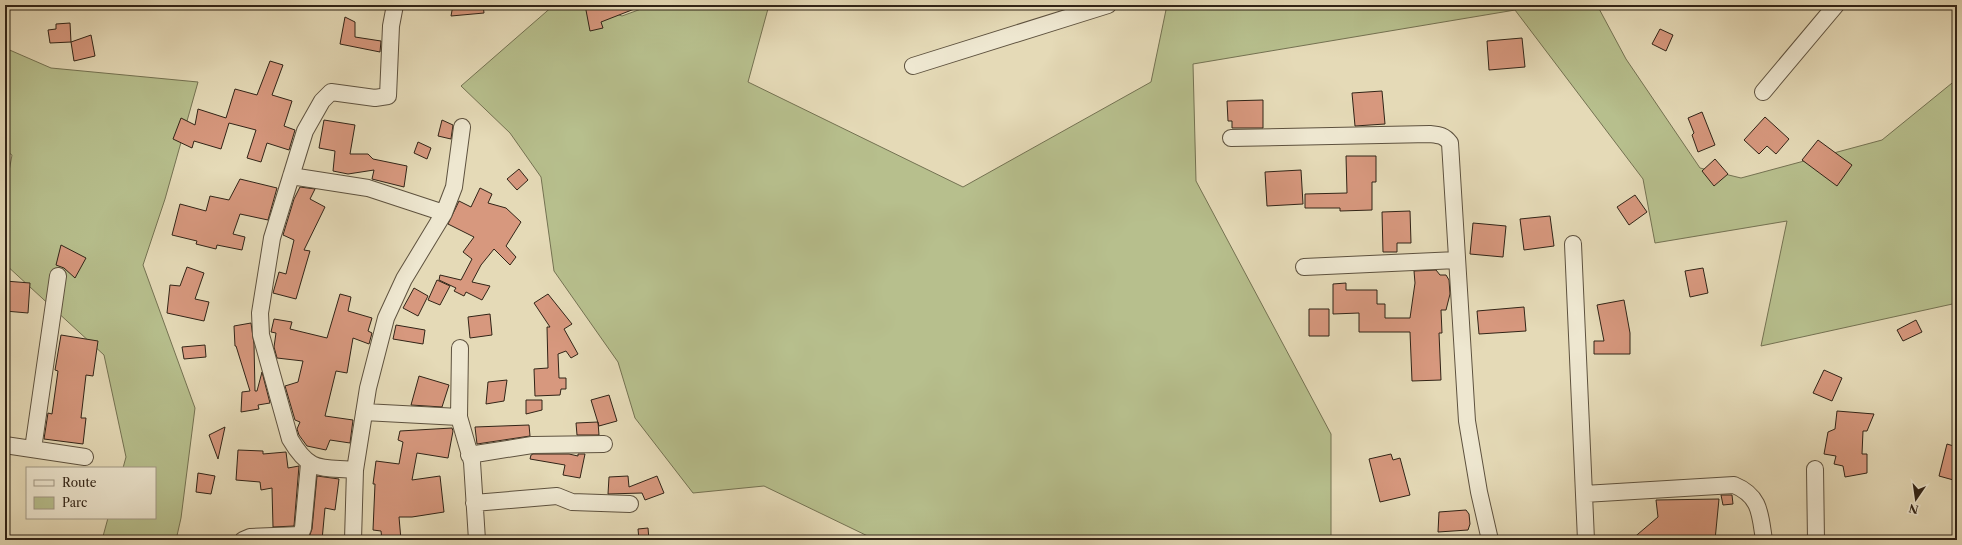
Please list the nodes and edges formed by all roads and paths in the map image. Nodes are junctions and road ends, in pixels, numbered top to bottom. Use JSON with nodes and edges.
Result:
{"nodes":[{"id":1,"x":395,"y":5,"type":"edge"},
{"id":2,"x":1108,"y":5,"type":"edge"},
{"id":3,"x":1836,"y":5,"type":"edge"},
{"id":4,"x":914,"y":66,"type":"dead end"},
{"id":5,"x":1763,"y":92,"type":"dead end"},
{"id":6,"x":462,"y":127,"type":"dead end"},
{"id":7,"x":1231,"y":138,"type":"dead end"},
{"id":8,"x":291,"y":176,"type":"junction"},
{"id":9,"x":444,"y":213,"type":"junction"},
{"id":10,"x":1573,"y":244,"type":"dead end"},
{"id":11,"x":1456,"y":260,"type":"junction"},
{"id":12,"x":1304,"y":267,"type":"dead end"},
{"id":13,"x":58,"y":276,"type":"dead end"},
{"id":14,"x":460,"y":348,"type":"dead end"},
{"id":15,"x":364,"y":412,"type":"junction"},
{"id":16,"x":459,"y":417,"type":"junction"},
{"id":17,"x":604,"y":444,"type":"dead end"},
{"id":18,"x":5,"y":445,"type":"edge"},
{"id":19,"x":33,"y":449,"type":"junction"},
{"id":20,"x":469,"y":455,"type":"junction"},
{"id":21,"x":85,"y":457,"type":"dead end"},
{"id":22,"x":309,"y":464,"type":"junction"},
{"id":23,"x":1815,"y":469,"type":"dead end"},
{"id":24,"x":355,"y":470,"type":"junction"},
{"id":25,"x":1584,"y":494,"type":"junction"},
{"id":26,"x":474,"y":503,"type":"junction"},
{"id":27,"x":630,"y":504,"type":"dead end"},
{"id":28,"x":244,"y":540,"type":"edge"},
{"id":29,"x":352,"y":540,"type":"edge"},
{"id":30,"x":477,"y":540,"type":"edge"},
{"id":31,"x":1490,"y":540,"type":"edge"},
{"id":32,"x":1586,"y":540,"type":"edge"},
{"id":33,"x":1764,"y":540,"type":"edge"},
{"id":34,"x":1816,"y":540,"type":"edge"}],
"edges":[{"from":1,"to":8,"type":"street"},
{"from":2,"to":4,"type":"street"},
{"from":3,"to":5,"type":"street"},
{"from":6,"to":9,"type":"street"},
{"from":7,"to":11,"type":"street"},
{"from":8,"to":9,"type":"street"},
{"from":8,"to":22,"type":"street"},
{"from":9,"to":15,"type":"street"},
{"from":10,"to":25,"type":"street"},
{"from":11,"to":12,"type":"street"},
{"from":11,"to":31,"type":"street"},
{"from":13,"to":19,"type":"street"},
{"from":14,"to":16,"type":"street"},
{"from":15,"to":16,"type":"street"},
{"from":15,"to":24,"type":"street"},
{"from":16,"to":20,"type":"street"},
{"from":17,"to":20,"type":"street"},
{"from":18,"to":19,"type":"street"},
{"from":19,"to":21,"type":"street"},
{"from":20,"to":26,"type":"street"},
{"from":22,"to":24,"type":"street"},
{"from":22,"to":28,"type":"street"},
{"from":23,"to":34,"type":"street"},
{"from":24,"to":29,"type":"street"},
{"from":25,"to":32,"type":"street"},
{"from":25,"to":33,"type":"street"},
{"from":26,"to":27,"type":"street"},
{"from":26,"to":30,"type":"street"}]}
